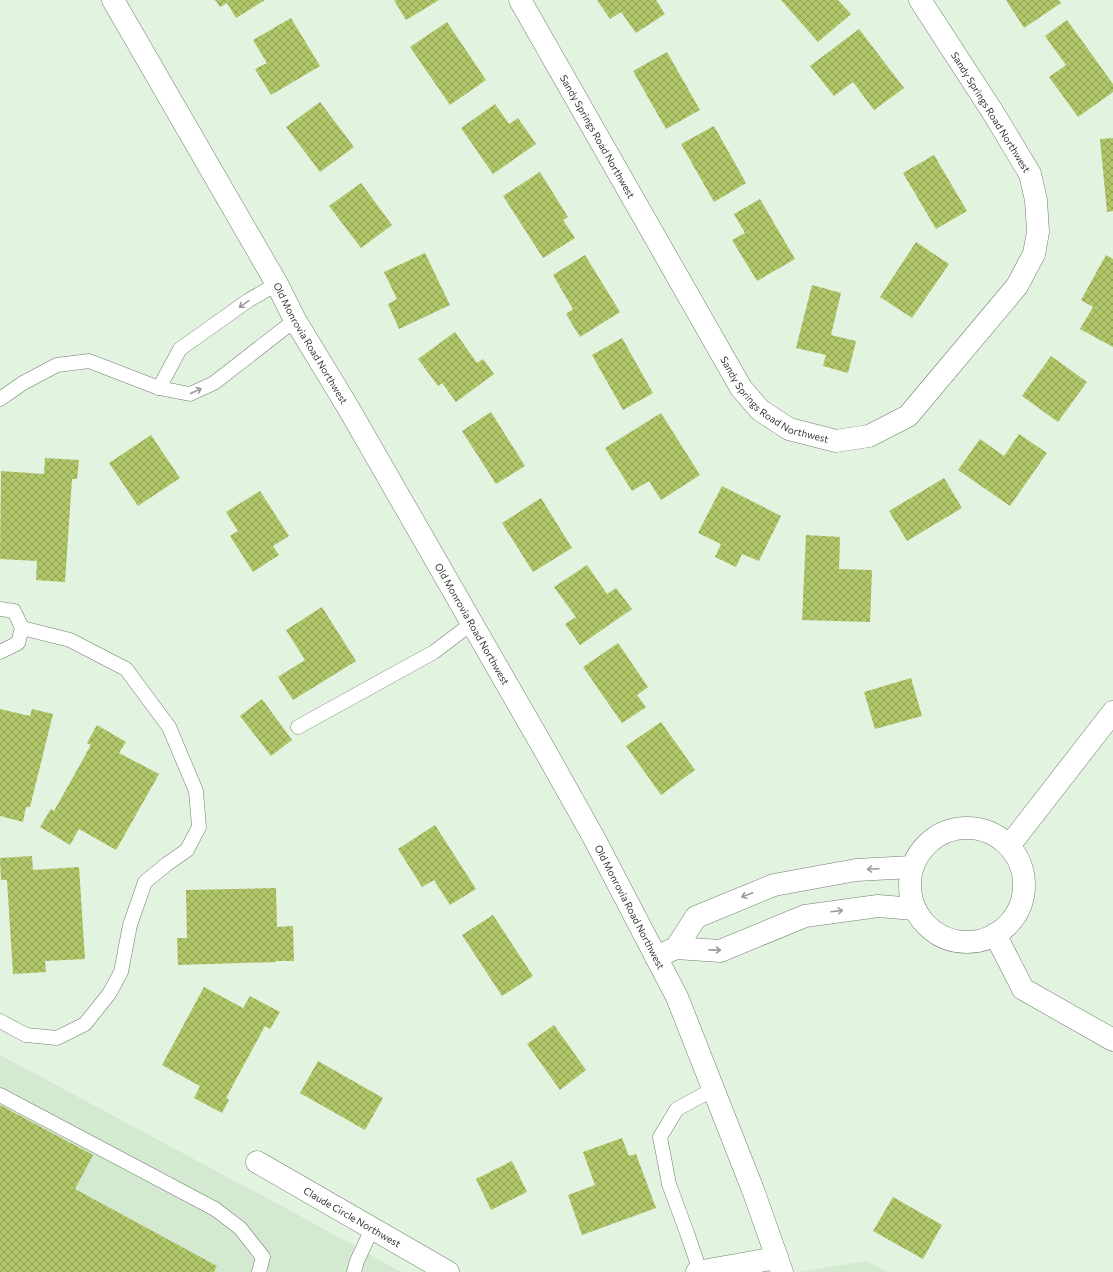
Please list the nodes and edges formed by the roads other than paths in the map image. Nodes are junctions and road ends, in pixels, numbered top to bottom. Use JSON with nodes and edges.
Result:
{"nodes":[{"id":1,"x":112,"y":0,"type":"edge"},
{"id":2,"x":520,"y":0,"type":"edge"},
{"id":3,"x":920,"y":0,"type":"edge"},
{"id":4,"x":277,"y":284,"type":"junction"},
{"id":5,"x":295,"y":320,"type":"junction"},
{"id":6,"x":159,"y":388,"type":"junction"},
{"id":7,"x":0,"y":399,"type":"edge"},
{"id":8,"x":0,"y":609,"type":"edge"},
{"id":9,"x":471,"y":624,"type":"junction"},
{"id":10,"x":22,"y":628,"type":"junction"},
{"id":11,"x":0,"y":652,"type":"edge"},
{"id":12,"x":1113,"y":712,"type":"edge"},
{"id":13,"x":298,"y":727,"type":"dead end"},
{"id":14,"x":1009,"y":846,"type":"junction"},
{"id":15,"x":912,"y":867,"type":"junction"},
{"id":16,"x":915,"y":909,"type":"junction"},
{"id":17,"x":995,"y":934,"type":"junction"},
{"id":18,"x":676,"y":948,"type":"junction"},
{"id":19,"x":656,"y":958,"type":"junction"},
{"id":20,"x":0,"y":1021,"type":"edge"},
{"id":21,"x":1113,"y":1040,"type":"edge"},
{"id":22,"x":714,"y":1090,"type":"junction"},
{"id":23,"x":0,"y":1095,"type":"edge"},
{"id":24,"x":257,"y":1162,"type":"dead end"},
{"id":25,"x":372,"y":1229,"type":"junction"},
{"id":26,"x":779,"y":1265,"type":"edge"},
{"id":27,"x":259,"y":1272,"type":"edge"},
{"id":28,"x":354,"y":1272,"type":"edge"},
{"id":29,"x":448,"y":1272,"type":"edge"},
{"id":30,"x":697,"y":1272,"type":"edge"},
{"id":31,"x":700,"y":1272,"type":"edge"}],
"edges":[{"from":1,"to":4,"type":"street","name":"Old Monrovia Road Northwest"},
{"from":2,"to":3,"type":"street","name":"Sandy Springs Road Northwest"},
{"from":4,"to":5,"type":"street","name":"Old Monrovia Road Northwest"},
{"from":4,"to":6,"type":"lane","one_way":true},
{"from":6,"to":5,"type":"lane","one_way":true},
{"from":5,"to":9,"type":"street","name":"Old Monrovia Road Northwest"},
{"from":6,"to":7,"type":"lane"},
{"from":8,"to":10,"type":"lane"},
{"from":9,"to":13,"type":"lane"},
{"from":9,"to":19,"type":"street","name":"Old Monrovia Road Northwest"},
{"from":10,"to":11,"type":"lane"},
{"from":10,"to":20,"type":"lane"},
{"from":12,"to":14,"type":"street"},
{"from":14,"to":15,"type":"street"},
{"from":14,"to":17,"type":"street"},
{"from":15,"to":16,"type":"street"},
{"from":15,"to":18,"type":"street","one_way":true},
{"from":16,"to":17,"type":"street"},
{"from":18,"to":16,"type":"street","one_way":true},
{"from":17,"to":21,"type":"street"},
{"from":18,"to":19,"type":"street"},
{"from":19,"to":22,"type":"street","name":"Old Monrovia Road Northwest"},
{"from":22,"to":26,"type":"street","name":"Old Monrovia Road Northwest"},
{"from":22,"to":31,"type":"lane"},
{"from":23,"to":27,"type":"lane"},
{"from":24,"to":25,"type":"street","name":"Claude Circle Northwest"},
{"from":25,"to":28,"type":"lane"},
{"from":25,"to":29,"type":"street","name":"Claude Circle Northwest"},
{"from":26,"to":31,"type":"street"},
{"from":30,"to":31,"type":"street"}]}
